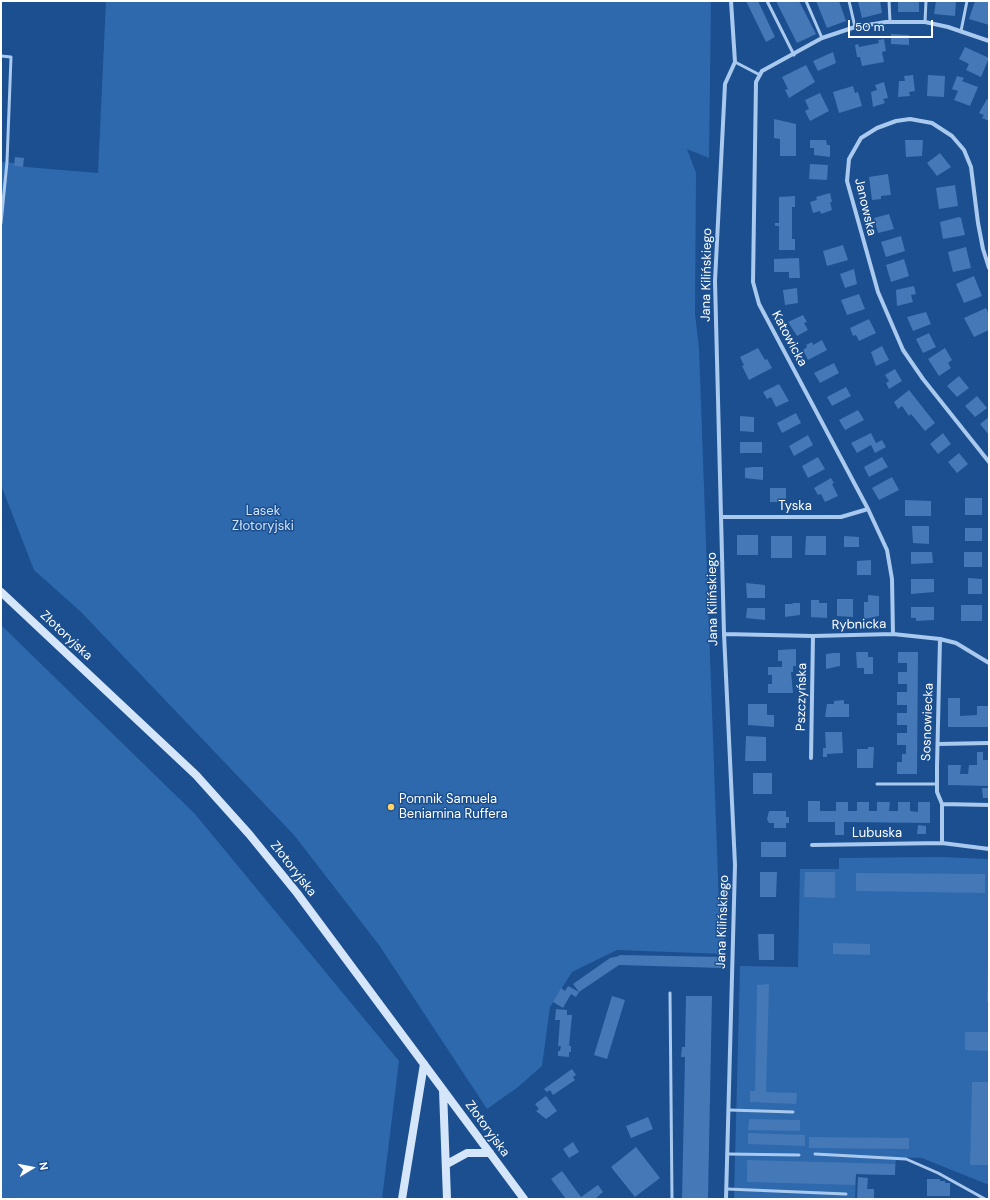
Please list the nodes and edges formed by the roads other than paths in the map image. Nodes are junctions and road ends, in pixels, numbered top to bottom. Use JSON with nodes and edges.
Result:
{"nodes":[{"id":1,"x":731,"y":1,"type":"edge"},
{"id":2,"x":767,"y":1,"type":"edge"},
{"id":3,"x":806,"y":1,"type":"edge"},
{"id":4,"x":848,"y":1,"type":"edge"},
{"id":5,"x":889,"y":1,"type":"edge"},
{"id":6,"x":926,"y":1,"type":"edge"},
{"id":7,"x":967,"y":1,"type":"edge"},
{"id":8,"x":890,"y":22,"type":"junction"},
{"id":9,"x":925,"y":22,"type":"junction"},
{"id":10,"x":855,"y":27,"type":"junction"},
{"id":11,"x":961,"y":31,"type":"junction"},
{"id":12,"x":822,"y":38,"type":"junction"},
{"id":13,"x":989,"y":41,"type":"edge"},
{"id":14,"x":794,"y":55,"type":"junction"},
{"id":15,"x":1,"y":56,"type":"edge"},
{"id":16,"x":735,"y":62,"type":"junction"},
{"id":17,"x":760,"y":75,"type":"junction"},
{"id":18,"x":1,"y":223,"type":"edge"},
{"id":19,"x":989,"y":268,"type":"edge"},
{"id":20,"x":989,"y":462,"type":"edge"},
{"id":21,"x":868,"y":509,"type":"junction"},
{"id":22,"x":721,"y":517,"type":"junction"},
{"id":23,"x":1,"y":592,"type":"edge"},
{"id":24,"x":724,"y":634,"type":"junction"},
{"id":25,"x":893,"y":634,"type":"junction"},
{"id":26,"x":813,"y":636,"type":"junction"},
{"id":27,"x":940,"y":639,"type":"junction"},
{"id":28,"x":989,"y":662,"type":"edge"},
{"id":29,"x":989,"y":743,"type":"edge"},
{"id":30,"x":938,"y":744,"type":"junction"},
{"id":31,"x":811,"y":758,"type":"dead end"},
{"id":32,"x":876,"y":784,"type":"dead end"},
{"id":33,"x":937,"y":784,"type":"junction"},
{"id":34,"x":942,"y":804,"type":"junction"},
{"id":35,"x":989,"y":805,"type":"edge"},
{"id":36,"x":942,"y":844,"type":"junction"},
{"id":37,"x":812,"y":845,"type":"dead end"},
{"id":38,"x":989,"y":849,"type":"edge"},
{"id":39,"x":670,"y":993,"type":"dead end"},
{"id":40,"x":424,"y":1064,"type":"junction"},
{"id":41,"x":443,"y":1089,"type":"junction"},
{"id":42,"x":728,"y":1110,"type":"junction"},
{"id":43,"x":793,"y":1112,"type":"dead end"},
{"id":44,"x":490,"y":1153,"type":"junction"},
{"id":45,"x":728,"y":1154,"type":"junction"},
{"id":46,"x":816,"y":1154,"type":"dead end"},
{"id":47,"x":799,"y":1155,"type":"dead end"},
{"id":48,"x":446,"y":1164,"type":"junction"},
{"id":49,"x":727,"y":1189,"type":"junction"},
{"id":50,"x":846,"y":1194,"type":"dead end"},
{"id":51,"x":402,"y":1199,"type":"edge"},
{"id":52,"x":447,"y":1199,"type":"edge"},
{"id":53,"x":524,"y":1199,"type":"edge"},
{"id":54,"x":672,"y":1199,"type":"edge"},
{"id":55,"x":726,"y":1199,"type":"edge"},
{"id":56,"x":985,"y":1199,"type":"edge"}],
"edges":[{"from":1,"to":16,"type":"street","name":"Jana Kilińskiego"},
{"from":2,"to":14,"type":"lane"},
{"from":3,"to":12,"type":"lane"},
{"from":4,"to":10,"type":"lane"},
{"from":5,"to":8,"type":"lane"},
{"from":6,"to":9,"type":"lane"},
{"from":7,"to":11,"type":"lane"},
{"from":8,"to":9,"type":"street"},
{"from":8,"to":10,"type":"street"},
{"from":9,"to":11,"type":"street"},
{"from":10,"to":12,"type":"street"},
{"from":11,"to":13,"type":"street"},
{"from":12,"to":14,"type":"street"},
{"from":14,"to":17,"type":"street"},
{"from":15,"to":18,"type":"lane"},
{"from":16,"to":17,"type":"lane"},
{"from":16,"to":22,"type":"street","name":"Jana Kilińskiego"},
{"from":17,"to":21,"type":"street","name":"Katowicka"},
{"from":19,"to":20,"type":"street","name":"Janowska"},
{"from":21,"to":22,"type":"street","name":"Tyska"},
{"from":21,"to":25,"type":"street","name":"Katowicka"},
{"from":22,"to":24,"type":"street","name":"Jana Kilińskiego"},
{"from":23,"to":40,"type":"street","name":"Złotoryjska"},
{"from":24,"to":26,"type":"street","name":"Rybnicka"},
{"from":24,"to":42,"type":"street","name":"Jana Kilińskiego"},
{"from":25,"to":26,"type":"street","name":"Rybnicka"},
{"from":25,"to":27,"type":"street","name":"Rybnicka"},
{"from":26,"to":31,"type":"street","name":"Pszczyńska"},
{"from":27,"to":28,"type":"street","name":"Rybnicka"},
{"from":27,"to":30,"type":"street","name":"Sosnowiecka"},
{"from":29,"to":30,"type":"street"},
{"from":30,"to":33,"type":"street","name":"Sosnowiecka"},
{"from":32,"to":33,"type":"lane"},
{"from":33,"to":34,"type":"street","name":"Sosnowiecka"},
{"from":34,"to":35,"type":"street"},
{"from":34,"to":36,"type":"street"},
{"from":36,"to":37,"type":"street","name":"Lubuska"},
{"from":36,"to":38,"type":"street","name":"Lubuska"},
{"from":39,"to":54,"type":"lane"},
{"from":40,"to":41,"type":"street","name":"Złotoryjska"},
{"from":40,"to":51,"type":"street"},
{"from":41,"to":44,"type":"street","name":"Złotoryjska"},
{"from":41,"to":48,"type":"street"},
{"from":42,"to":43,"type":"lane"},
{"from":42,"to":45,"type":"street","name":"Jana Kilińskiego"},
{"from":44,"to":48,"type":"street"},
{"from":44,"to":53,"type":"street","name":"Złotoryjska"},
{"from":45,"to":47,"type":"lane"},
{"from":45,"to":49,"type":"street","name":"Jana Kilińskiego"},
{"from":46,"to":56,"type":"lane"},
{"from":48,"to":52,"type":"street"},
{"from":49,"to":50,"type":"lane"},
{"from":49,"to":55,"type":"street","name":"Jana Kilińskiego"}]}
